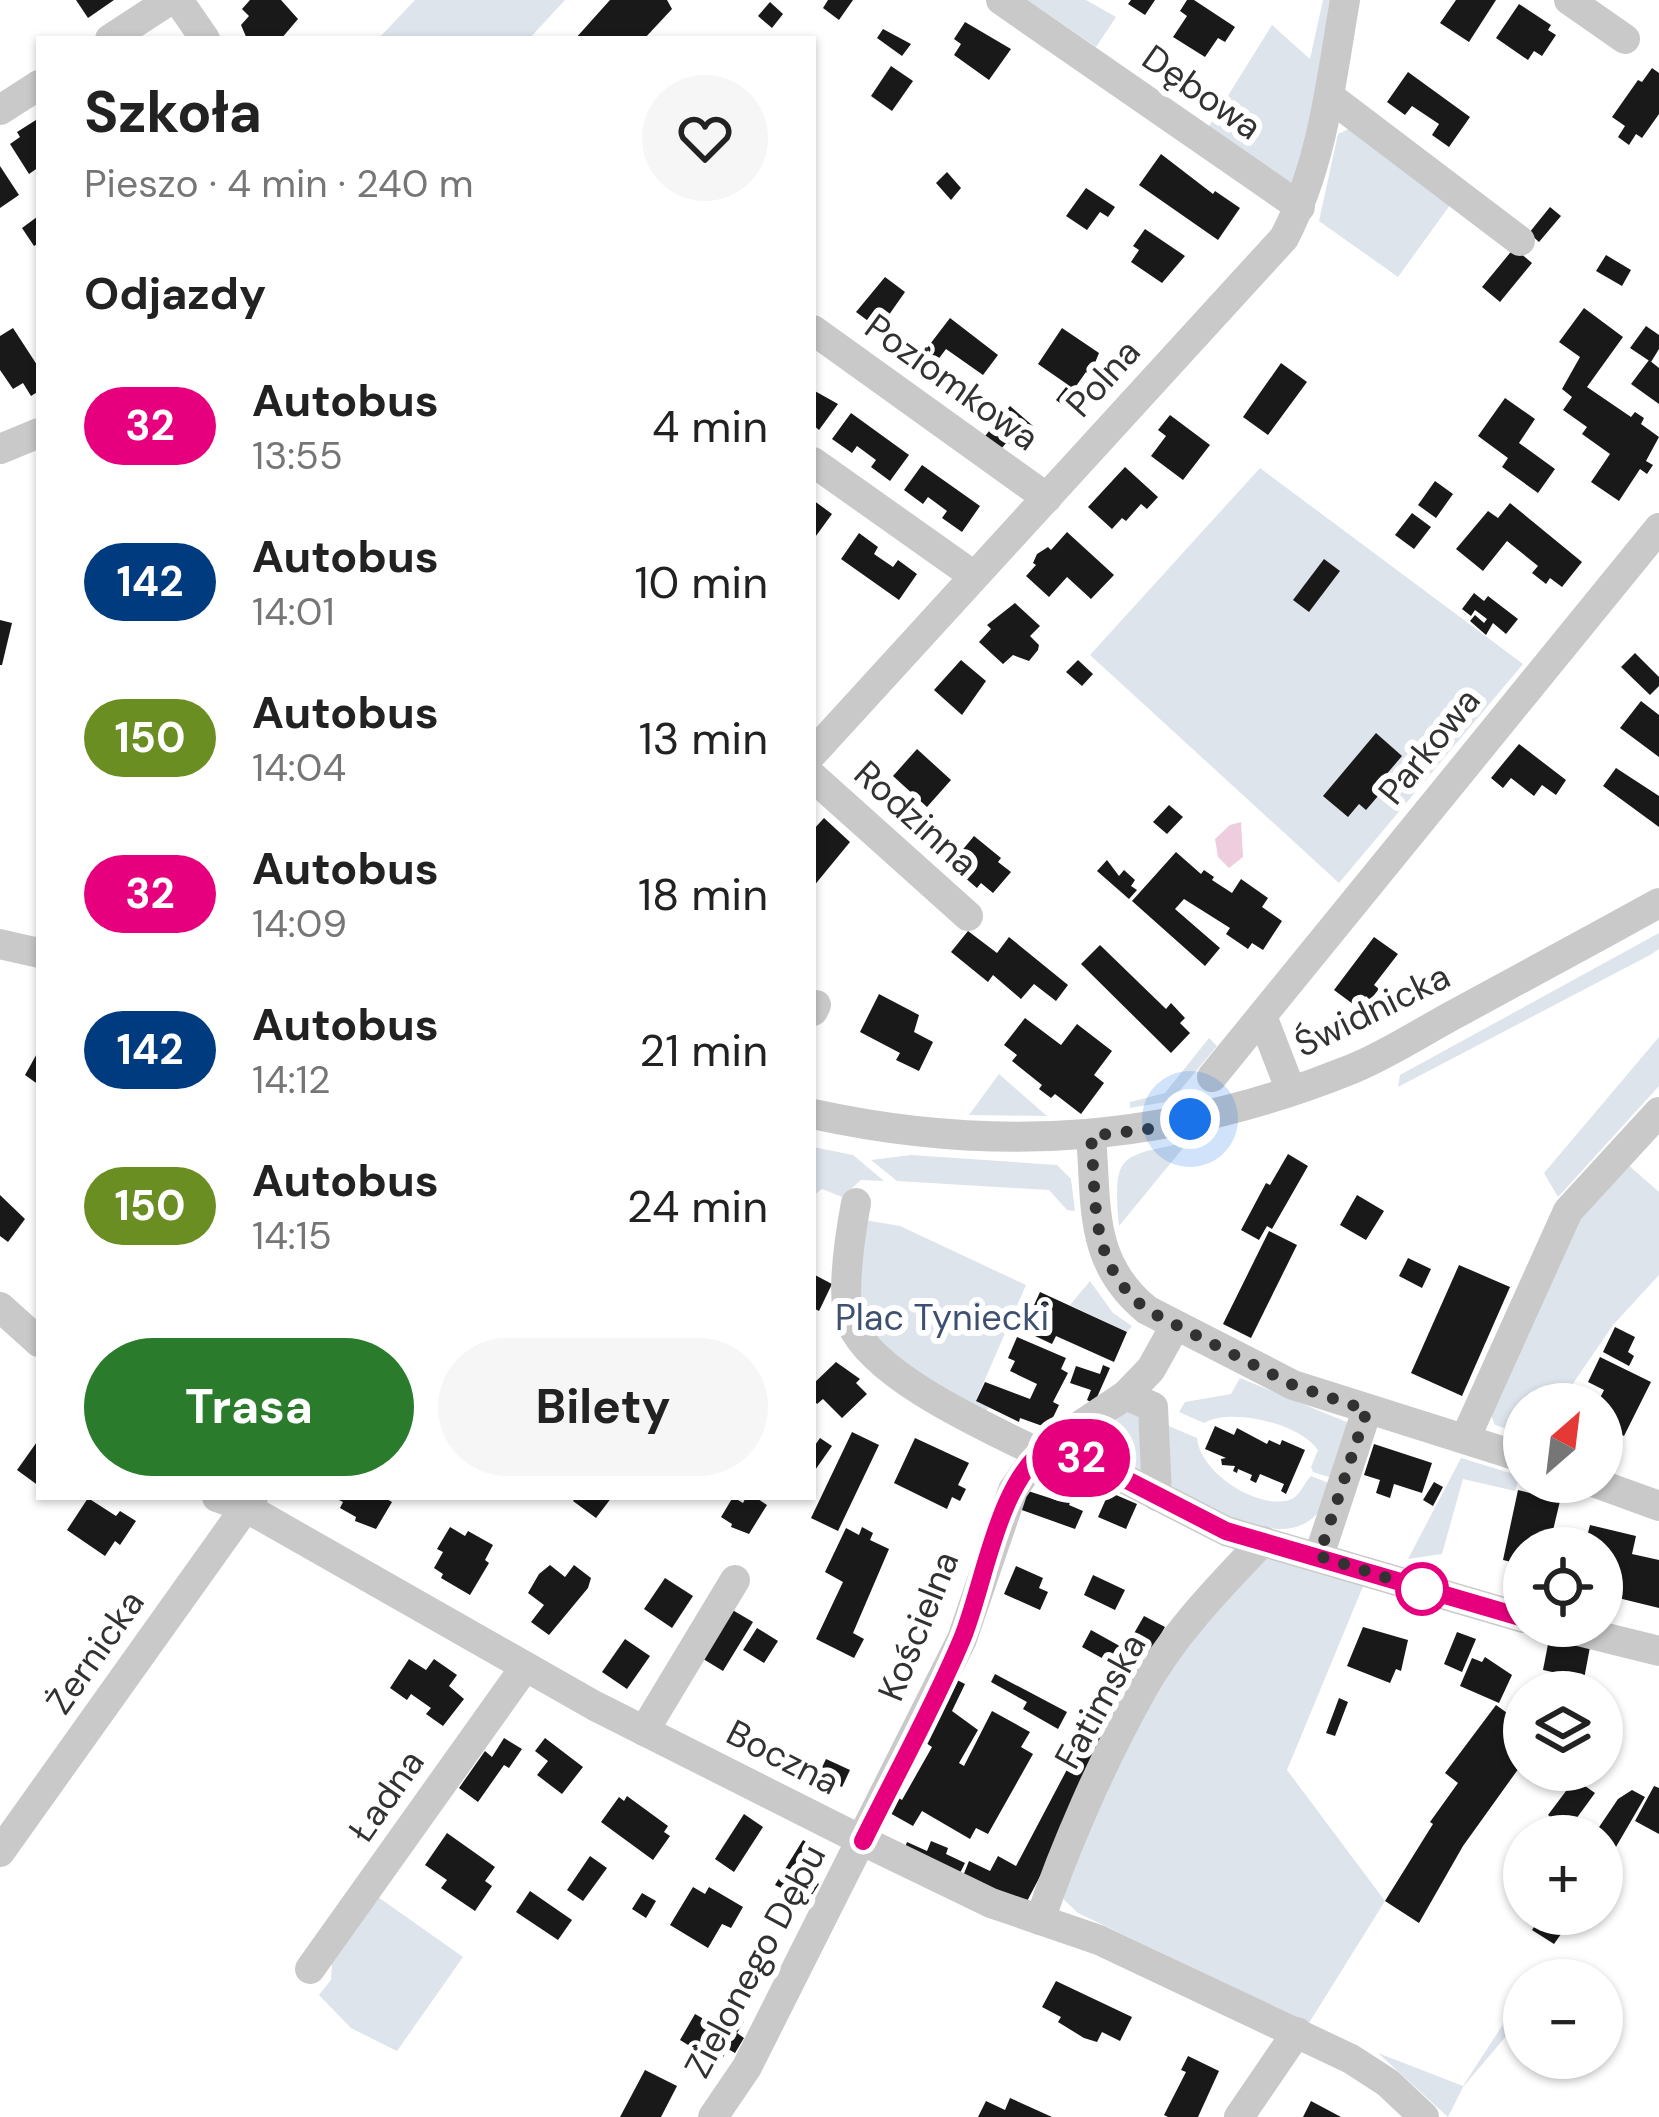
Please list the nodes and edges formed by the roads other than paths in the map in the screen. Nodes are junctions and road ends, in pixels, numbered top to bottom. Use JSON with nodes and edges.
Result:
{"nodes":[{"id":1,"x":174,"y":0,"type":"edge"},
{"id":2,"x":1001,"y":0,"type":"edge"},
{"id":3,"x":1345,"y":0,"type":"edge"},
{"id":4,"x":1569,"y":0,"type":"edge"},
{"id":5,"x":115,"y":36,"type":"edge"},
{"id":6,"x":203,"y":36,"type":"edge"},
{"id":7,"x":1625,"y":40,"type":"dead end"},
{"id":8,"x":36,"y":87,"type":"edge"},
{"id":9,"x":1330,"y":97,"type":"junction"},
{"id":10,"x":0,"y":110,"type":"edge"},
{"id":11,"x":1300,"y":207,"type":"junction"},
{"id":12,"x":1520,"y":242,"type":"dead end"},
{"id":13,"x":816,"y":332,"type":"edge"},
{"id":14,"x":36,"y":435,"type":"edge"},
{"id":15,"x":0,"y":449,"type":"edge"},
{"id":16,"x":816,"y":464,"type":"edge"},
{"id":17,"x":1046,"y":497,"type":"junction"},
{"id":18,"x":1657,"y":533,"type":"edge"},
{"id":19,"x":974,"y":576,"type":"junction"},
{"id":20,"x":816,"y":750,"type":"edge"},
{"id":21,"x":816,"y":781,"type":"edge"},
{"id":22,"x":1659,"y":903,"type":"edge"},
{"id":23,"x":968,"y":916,"type":"dead end"},
{"id":24,"x":0,"y":944,"type":"edge"},
{"id":25,"x":36,"y":951,"type":"edge"},
{"id":26,"x":1262,"y":1016,"type":"junction"},
{"id":27,"x":1212,"y":1077,"type":"dead end"},
{"id":28,"x":1291,"y":1091,"type":"junction"},
{"id":29,"x":1659,"y":1112,"type":"edge"},
{"id":30,"x":816,"y":1115,"type":"edge"},
{"id":31,"x":1091,"y":1136,"type":"junction"},
{"id":32,"x":856,"y":1203,"type":"dead end"},
{"id":33,"x":0,"y":1306,"type":"edge"},
{"id":34,"x":1175,"y":1326,"type":"junction"},
{"id":35,"x":36,"y":1339,"type":"edge"},
{"id":36,"x":1126,"y":1395,"type":"junction"},
{"id":37,"x":1367,"y":1410,"type":"junction"},
{"id":38,"x":1465,"y":1438,"type":"junction"},
{"id":39,"x":1044,"y":1449,"type":"junction"},
{"id":40,"x":1503,"y":1451,"type":"edge"},
{"id":41,"x":1623,"y":1493,"type":"edge"},
{"id":42,"x":1157,"y":1496,"type":"junction"},
{"id":43,"x":238,"y":1500,"type":"edge"},
{"id":44,"x":1659,"y":1506,"type":"edge"},
{"id":45,"x":1263,"y":1541,"type":"junction"},
{"id":46,"x":1319,"y":1556,"type":"junction"},
{"id":47,"x":735,"y":1580,"type":"dead end"},
{"id":48,"x":1503,"y":1612,"type":"edge"},
{"id":49,"x":1623,"y":1642,"type":"edge"},
{"id":50,"x":1659,"y":1651,"type":"edge"},
{"id":51,"x":524,"y":1667,"type":"junction"},
{"id":52,"x":644,"y":1731,"type":"junction"},
{"id":53,"x":863,"y":1841,"type":"junction"},
{"id":54,"x":0,"y":1852,"type":"edge"},
{"id":55,"x":1040,"y":1920,"type":"junction"},
{"id":56,"x":310,"y":1969,"type":"dead end"},
{"id":57,"x":1298,"y":2032,"type":"junction"},
{"id":58,"x":713,"y":2117,"type":"edge"},
{"id":59,"x":1239,"y":2117,"type":"edge"},
{"id":60,"x":1424,"y":2117,"type":"edge"}],
"edges":[{"from":1,"to":5,"type":"street"},
{"from":1,"to":6,"type":"street"},
{"from":2,"to":11,"type":"street","name":"Dębowa"},
{"from":3,"to":9,"type":"street","name":"Polna"},
{"from":4,"to":7,"type":"street"},
{"from":8,"to":10,"type":"street"},
{"from":9,"to":11,"type":"street","name":"Polna"},
{"from":9,"to":12,"type":"street"},
{"from":11,"to":17,"type":"street","name":"Polna"},
{"from":13,"to":17,"type":"street","name":"Poziomkowa"},
{"from":14,"to":15,"type":"street"},
{"from":16,"to":19,"type":"street"},
{"from":17,"to":19,"type":"street","name":"Polna"},
{"from":18,"to":26,"type":"street","name":"Parkowa"},
{"from":19,"to":20,"type":"street","name":"Polna"},
{"from":21,"to":23,"type":"street","name":"Rodzinna"},
{"from":22,"to":28,"type":"street","name":"Świdnicka"},
{"from":24,"to":25,"type":"street"},
{"from":26,"to":27,"type":"street","name":"Parkowa"},
{"from":26,"to":28,"type":"street"},
{"from":28,"to":31,"type":"street","name":"Świdnicka"},
{"from":29,"to":38,"type":"street"},
{"from":30,"to":31,"type":"street","name":"Świdnicka"},
{"from":31,"to":34,"type":"street"},
{"from":32,"to":39,"type":"street"},
{"from":33,"to":35,"type":"street"},
{"from":34,"to":36,"type":"street","name":"Kościelna"},
{"from":34,"to":37,"type":"street"},
{"from":36,"to":39,"type":"street","name":"Kościelna"},
{"from":36,"to":42,"type":"street"},
{"from":37,"to":38,"type":"street"},
{"from":37,"to":46,"type":"street"},
{"from":38,"to":40,"type":"street"},
{"from":39,"to":42,"type":"street"},
{"from":39,"to":53,"type":"street","name":"Kościelna"},
{"from":41,"to":44,"type":"street"},
{"from":42,"to":45,"type":"street"},
{"from":43,"to":51,"type":"street","name":"Boczna"},
{"from":43,"to":54,"type":"street","name":"Żernicka"},
{"from":45,"to":46,"type":"street"},
{"from":45,"to":55,"type":"street","name":"Fatimska"},
{"from":46,"to":48,"type":"street"},
{"from":47,"to":52,"type":"street"},
{"from":49,"to":50,"type":"street"},
{"from":51,"to":52,"type":"street","name":"Boczna"},
{"from":51,"to":56,"type":"street","name":"Ładna"},
{"from":52,"to":53,"type":"street","name":"Boczna"},
{"from":53,"to":55,"type":"street","name":"Boczna"},
{"from":53,"to":58,"type":"street","name":"Zielonego Dębu"},
{"from":55,"to":57,"type":"street","name":"Boczna"},
{"from":57,"to":59,"type":"street"},
{"from":57,"to":60,"type":"street","name":"Boczna"}]}
